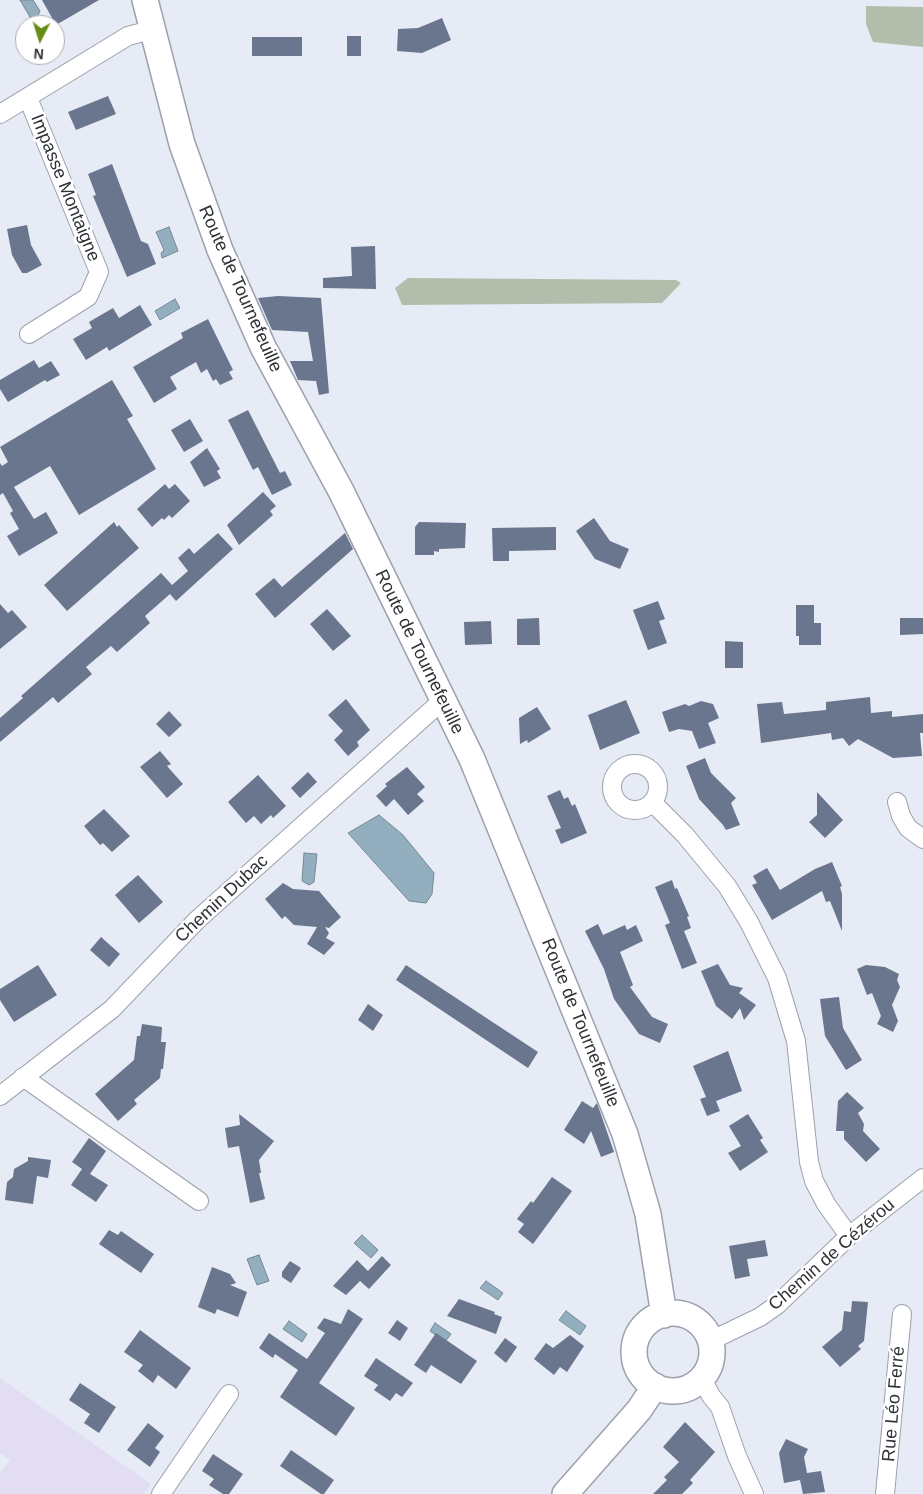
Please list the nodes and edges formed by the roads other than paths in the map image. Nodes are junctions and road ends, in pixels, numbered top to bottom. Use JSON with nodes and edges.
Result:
{"nodes":[{"id":1,"x":145,"y":0,"type":"edge"},
{"id":2,"x":151,"y":30,"type":"junction"},
{"id":3,"x":28,"y":98,"type":"junction"},
{"id":4,"x":0,"y":114,"type":"edge"},
{"id":5,"x":29,"y":334,"type":"dead end"},
{"id":6,"x":444,"y":700,"type":"junction"},
{"id":7,"x":652,"y":802,"type":"dead end"},
{"id":8,"x":898,"y":802,"type":"dead end"},
{"id":9,"x":923,"y":839,"type":"edge"},
{"id":10,"x":23,"y":1077,"type":"junction"},
{"id":11,"x":0,"y":1096,"type":"edge"},
{"id":12,"x":923,"y":1178,"type":"edge"},
{"id":13,"x":199,"y":1201,"type":"dead end"},
{"id":14,"x":850,"y":1236,"type":"junction"},
{"id":15,"x":902,"y":1314,"type":"dead end"},
{"id":16,"x":664,"y":1315,"type":"junction"},
{"id":17,"x":710,"y":1341,"type":"junction"},
{"id":18,"x":702,"y":1378,"type":"junction"},
{"id":19,"x":655,"y":1386,"type":"junction"},
{"id":20,"x":229,"y":1394,"type":"dead end"},
{"id":21,"x":161,"y":1494,"type":"edge"},
{"id":22,"x":565,"y":1494,"type":"edge"},
{"id":23,"x":754,"y":1494,"type":"edge"},
{"id":24,"x":886,"y":1494,"type":"edge"}],
"edges":[{"from":1,"to":2,"type":"street","name":"Route de Tournefeuille"},
{"from":2,"to":3,"type":"street"},
{"from":2,"to":6,"type":"street","name":"Route de Tournefeuille"},
{"from":3,"to":4,"type":"street"},
{"from":3,"to":5,"type":"street","name":"Impasse Montaigne"},
{"from":6,"to":10,"type":"street","name":"Chemin Dubac"},
{"from":6,"to":16,"type":"street","name":"Route de Tournefeuille"},
{"from":7,"to":14,"type":"street"},
{"from":8,"to":9,"type":"street"},
{"from":10,"to":11,"type":"street","name":"Chemin Dubac"},
{"from":10,"to":13,"type":"street"},
{"from":12,"to":14,"type":"street","name":"Chemin de Cézérou"},
{"from":14,"to":17,"type":"street","name":"Chemin de Cézérou"},
{"from":15,"to":24,"type":"street","name":"Rue Léo Ferré"},
{"from":16,"to":17,"type":"street"},
{"from":16,"to":19,"type":"street"},
{"from":17,"to":18,"type":"street"},
{"from":18,"to":19,"type":"street"},
{"from":18,"to":23,"type":"street"},
{"from":19,"to":22,"type":"street"},
{"from":20,"to":21,"type":"street"}]}
